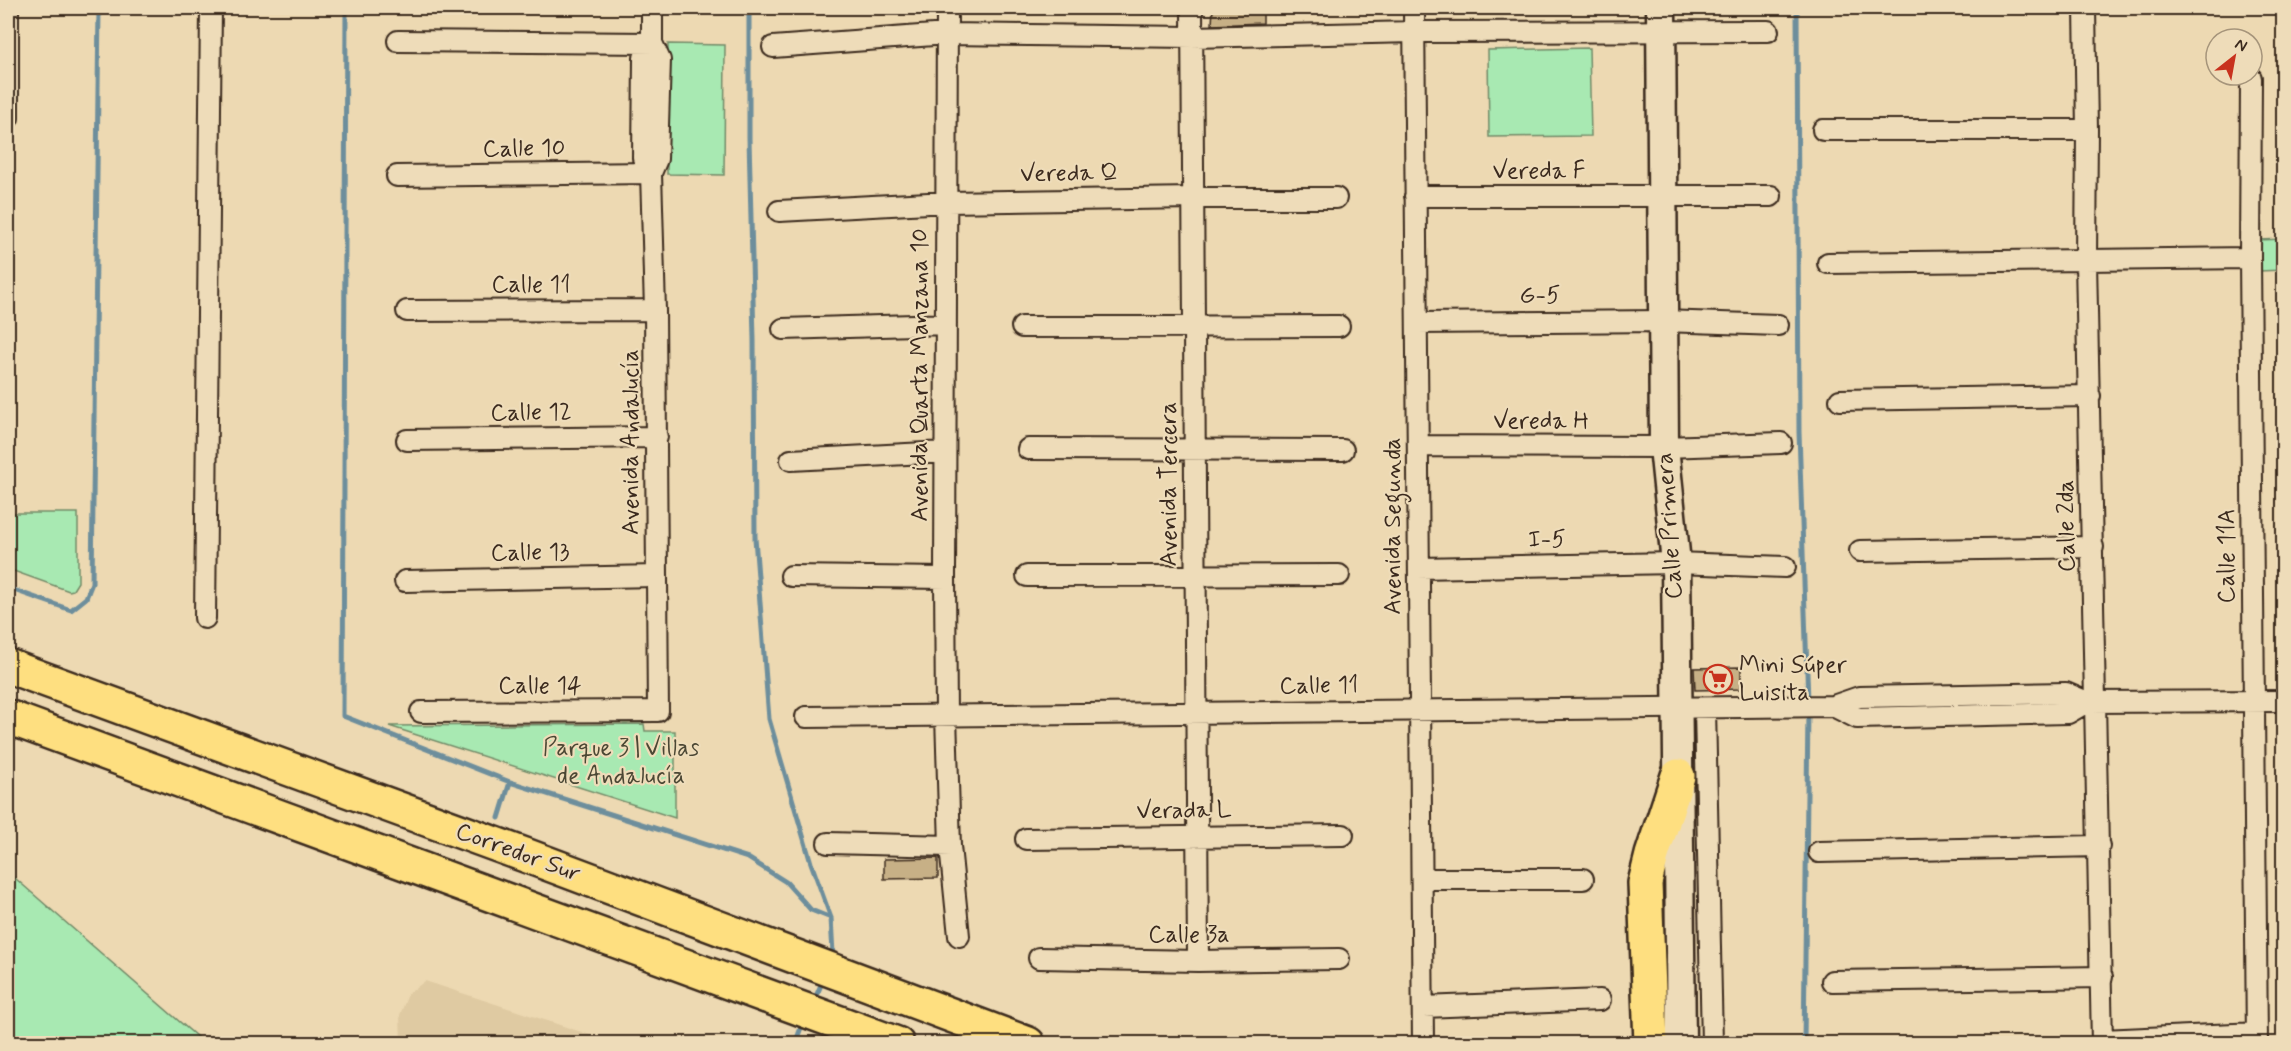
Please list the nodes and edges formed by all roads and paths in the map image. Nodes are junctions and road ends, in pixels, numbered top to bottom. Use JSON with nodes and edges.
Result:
{"nodes":[{"id":1,"x":8,"y":8,"type":"edge"},
{"id":2,"x":210,"y":8,"type":"edge"},
{"id":3,"x":652,"y":8,"type":"edge"},
{"id":4,"x":947,"y":8,"type":"edge"},
{"id":5,"x":1192,"y":8,"type":"edge"},
{"id":6,"x":1414,"y":8,"type":"edge"},
{"id":7,"x":2085,"y":8,"type":"edge"},
{"id":8,"x":1662,"y":19,"type":"edge"},
{"id":9,"x":1768,"y":31,"type":"dead end"},
{"id":10,"x":1414,"y":32,"type":"junction"},
{"id":11,"x":947,"y":34,"type":"junction"},
{"id":12,"x":1192,"y":38,"type":"junction"},
{"id":13,"x":398,"y":41,"type":"dead end"},
{"id":14,"x":652,"y":43,"type":"junction"},
{"id":15,"x":8,"y":47,"type":"edge"},
{"id":16,"x":773,"y":47,"type":"dead end"},
{"id":17,"x":2251,"y":87,"type":"edge"},
{"id":18,"x":8,"y":118,"type":"edge"},
{"id":19,"x":1823,"y":130,"type":"dead end"},
{"id":20,"x":2087,"y":130,"type":"junction"},
{"id":21,"x":651,"y":173,"type":"junction"},
{"id":22,"x":397,"y":176,"type":"dead end"},
{"id":23,"x":1416,"y":196,"type":"junction"},
{"id":24,"x":1771,"y":196,"type":"dead end"},
{"id":25,"x":1662,"y":197,"type":"junction"},
{"id":26,"x":1193,"y":198,"type":"junction"},
{"id":27,"x":1336,"y":198,"type":"dead end"},
{"id":28,"x":947,"y":202,"type":"junction"},
{"id":29,"x":779,"y":211,"type":"dead end"},
{"id":30,"x":2250,"y":258,"type":"junction"},
{"id":31,"x":2086,"y":261,"type":"junction"},
{"id":32,"x":1828,"y":263,"type":"dead end"},
{"id":33,"x":655,"y":310,"type":"junction"},
{"id":34,"x":407,"y":311,"type":"dead end"},
{"id":35,"x":1663,"y":321,"type":"junction"},
{"id":36,"x":1417,"y":323,"type":"junction"},
{"id":37,"x":946,"y":324,"type":"junction"},
{"id":38,"x":1778,"y":325,"type":"dead end"},
{"id":39,"x":1193,"y":326,"type":"junction"},
{"id":40,"x":1339,"y":326,"type":"dead end"},
{"id":41,"x":1022,"y":327,"type":"dead end"},
{"id":42,"x":783,"y":329,"type":"dead end"},
{"id":43,"x":2090,"y":396,"type":"junction"},
{"id":44,"x":1840,"y":400,"type":"dead end"},
{"id":45,"x":657,"y":437,"type":"junction"},
{"id":46,"x":407,"y":440,"type":"dead end"},
{"id":47,"x":1781,"y":443,"type":"dead end"},
{"id":48,"x":1418,"y":446,"type":"junction"},
{"id":49,"x":1664,"y":447,"type":"junction"},
{"id":50,"x":1028,"y":449,"type":"dead end"},
{"id":51,"x":1343,"y":450,"type":"dead end"},
{"id":52,"x":1194,"y":451,"type":"junction"},
{"id":53,"x":945,"y":452,"type":"junction"},
{"id":54,"x":791,"y":460,"type":"dead end"},
{"id":55,"x":2093,"y":547,"type":"junction"},
{"id":56,"x":1860,"y":551,"type":"dead end"},
{"id":57,"x":1676,"y":563,"type":"junction"},
{"id":58,"x":1785,"y":567,"type":"dead end"},
{"id":59,"x":1419,"y":568,"type":"junction"},
{"id":60,"x":1195,"y":575,"type":"junction"},
{"id":61,"x":1339,"y":575,"type":"dead end"},
{"id":62,"x":657,"y":576,"type":"junction"},
{"id":63,"x":791,"y":576,"type":"dead end"},
{"id":64,"x":1027,"y":576,"type":"dead end"},
{"id":65,"x":945,"y":578,"type":"junction"},
{"id":66,"x":405,"y":581,"type":"dead end"},
{"id":67,"x":205,"y":618,"type":"dead end"},
{"id":68,"x":8,"y":666,"type":"edge"},
{"id":69,"x":2283,"y":701,"type":"edge"},
{"id":70,"x":2091,"y":702,"type":"junction"},
{"id":71,"x":2254,"y":702,"type":"junction"},
{"id":72,"x":1677,"y":708,"type":"junction"},
{"id":73,"x":1705,"y":708,"type":"junction"},
{"id":74,"x":658,"y":711,"type":"joint"},
{"id":75,"x":1420,"y":711,"type":"junction"},
{"id":76,"x":421,"y":712,"type":"dead end"},
{"id":77,"x":1196,"y":713,"type":"junction"},
{"id":78,"x":946,"y":716,"type":"junction"},
{"id":79,"x":8,"y":717,"type":"edge"},
{"id":80,"x":806,"y":717,"type":"dead end"},
{"id":81,"x":1678,"y":776,"type":"junction"},
{"id":82,"x":1343,"y":835,"type":"dead end"},
{"id":83,"x":1197,"y":836,"type":"junction"},
{"id":84,"x":1026,"y":839,"type":"dead end"},
{"id":85,"x":828,"y":843,"type":"dead end"},
{"id":86,"x":950,"y":846,"type":"junction"},
{"id":87,"x":2099,"y":846,"type":"junction"},
{"id":88,"x":1819,"y":852,"type":"dead end"},
{"id":89,"x":1422,"y":879,"type":"junction"},
{"id":90,"x":1583,"y":879,"type":"dead end"},
{"id":91,"x":959,"y":936,"type":"dead end"},
{"id":92,"x":1039,"y":958,"type":"dead end"},
{"id":93,"x":1339,"y":959,"type":"dead end"},
{"id":94,"x":1198,"y":961,"type":"junction"},
{"id":95,"x":2102,"y":977,"type":"junction"},
{"id":96,"x":1832,"y":981,"type":"dead end"},
{"id":97,"x":1599,"y":1000,"type":"dead end"},
{"id":98,"x":1423,"y":1007,"type":"junction"},
{"id":99,"x":2257,"y":1038,"type":"edge"},
{"id":100,"x":2102,"y":1042,"type":"edge"},
{"id":101,"x":897,"y":1044,"type":"edge"},
{"id":102,"x":1028,"y":1044,"type":"edge"},
{"id":103,"x":1423,"y":1044,"type":"edge"},
{"id":104,"x":1651,"y":1044,"type":"edge"},
{"id":105,"x":1681,"y":1044,"type":"edge"},
{"id":106,"x":1712,"y":1044,"type":"edge"}],
"edges":[{"from":1,"to":15,"type":"street"},
{"from":2,"to":67,"type":"street"},
{"from":3,"to":14,"type":"street","name":"Avenida Andalucía"},
{"from":4,"to":11,"type":"street","name":"Avenida Quarta Manzana 10"},
{"from":5,"to":12,"type":"street","name":"Avenida Tercera"},
{"from":6,"to":10,"type":"street","name":"Avenida Segunda"},
{"from":7,"to":20,"type":"street","name":"Calle 2da"},
{"from":8,"to":9,"type":"street"},
{"from":8,"to":10,"type":"street"},
{"from":8,"to":25,"type":"street","name":"Calle Primera"},
{"from":10,"to":12,"type":"street"},
{"from":10,"to":23,"type":"street","name":"Avenida Segunda"},
{"from":11,"to":12,"type":"street"},
{"from":11,"to":16,"type":"street"},
{"from":11,"to":28,"type":"street","name":"Avenida Quarta Manzana 10"},
{"from":12,"to":26,"type":"street","name":"Avenida Tercera"},
{"from":13,"to":14,"type":"street"},
{"from":14,"to":21,"type":"street","name":"Avenida Andalucía"},
{"from":15,"to":18,"type":"street"},
{"from":17,"to":30,"type":"street","name":"Calle 11A"},
{"from":19,"to":20,"type":"street"},
{"from":20,"to":31,"type":"street","name":"Calle 2da"},
{"from":21,"to":22,"type":"street","name":"Calle 10"},
{"from":21,"to":33,"type":"street","name":"Avenida Andalucía"},
{"from":23,"to":25,"type":"street","name":"Vereda F"},
{"from":23,"to":36,"type":"street","name":"Avenida Segunda"},
{"from":24,"to":25,"type":"street","name":"Vereda F"},
{"from":25,"to":35,"type":"street","name":"Calle Primera"},
{"from":26,"to":27,"type":"street","name":"Vereda Q"},
{"from":26,"to":28,"type":"street","name":"Vereda Q"},
{"from":26,"to":39,"type":"street","name":"Avenida Tercera"},
{"from":28,"to":29,"type":"street","name":"Vereda Q"},
{"from":28,"to":37,"type":"street","name":"Avenida Quarta Manzana 10"},
{"from":30,"to":31,"type":"street"},
{"from":30,"to":71,"type":"street","name":"Calle 11A"},
{"from":31,"to":32,"type":"street"},
{"from":31,"to":43,"type":"street","name":"Calle 2da"},
{"from":33,"to":34,"type":"street","name":"Calle 11"},
{"from":33,"to":45,"type":"street","name":"Avenida Andalucía"},
{"from":35,"to":36,"type":"street","name":"G-5"},
{"from":35,"to":38,"type":"street","name":"G-5"},
{"from":35,"to":49,"type":"street","name":"Calle Primera"},
{"from":36,"to":48,"type":"street","name":"Avenida Segunda"},
{"from":37,"to":42,"type":"street"},
{"from":37,"to":53,"type":"street","name":"Avenida Quarta Manzana 10"},
{"from":39,"to":40,"type":"street"},
{"from":39,"to":41,"type":"street"},
{"from":39,"to":52,"type":"street","name":"Avenida Tercera"},
{"from":43,"to":44,"type":"street"},
{"from":43,"to":55,"type":"street","name":"Calle 2da"},
{"from":45,"to":46,"type":"street","name":"Calle 12"},
{"from":45,"to":62,"type":"street","name":"Avenida Andalucía"},
{"from":47,"to":49,"type":"street","name":"Vereda H"},
{"from":48,"to":49,"type":"street","name":"Vereda H"},
{"from":48,"to":59,"type":"street","name":"Avenida Segunda"},
{"from":49,"to":57,"type":"street","name":"Calle Primera"},
{"from":50,"to":52,"type":"street"},
{"from":51,"to":52,"type":"street"},
{"from":52,"to":60,"type":"street","name":"Avenida Tercera"},
{"from":53,"to":54,"type":"street"},
{"from":53,"to":65,"type":"street","name":"Avenida Quarta Manzana 10"},
{"from":55,"to":56,"type":"street"},
{"from":55,"to":70,"type":"street","name":"Calle 2da"},
{"from":57,"to":58,"type":"street","name":"I-5"},
{"from":57,"to":59,"type":"street","name":"I-5"},
{"from":57,"to":72,"type":"street","name":"Calle Primera"},
{"from":59,"to":75,"type":"street","name":"Avenida Segunda"},
{"from":60,"to":61,"type":"street"},
{"from":60,"to":64,"type":"street"},
{"from":60,"to":77,"type":"street","name":"Avenida Tercera"},
{"from":62,"to":66,"type":"street","name":"Calle 13"},
{"from":62,"to":74,"type":"street","name":"Avenida Andalucía"},
{"from":63,"to":65,"type":"street"},
{"from":65,"to":78,"type":"street","name":"Avenida Quarta Manzana 10"},
{"from":68,"to":102,"type":"highway","name":"Corredor Sur"},
{"from":69,"to":71,"type":"street","name":"Calle 11"},
{"from":70,"to":71,"type":"street","name":"Calle 11"},
{"from":70,"to":73,"type":"street","name":"Calle 11"},
{"from":70,"to":87,"type":"street","name":"Calle 2da"},
{"from":71,"to":99,"type":"street","name":"Calle 11A"},
{"from":72,"to":73,"type":"street","name":"Calle 11"},
{"from":72,"to":75,"type":"street","name":"Calle 11"},
{"from":72,"to":81,"type":"street","name":"Calle Primera"},
{"from":73,"to":106,"type":"street"},
{"from":74,"to":76,"type":"street","name":"Calle 14"},
{"from":75,"to":77,"type":"street","name":"Calle 11"},
{"from":75,"to":89,"type":"street","name":"Avenida Segunda"},
{"from":77,"to":78,"type":"street","name":"Calle 11"},
{"from":77,"to":83,"type":"street","name":"Avenida Tercera"},
{"from":78,"to":80,"type":"street","name":"Calle 11"},
{"from":78,"to":86,"type":"street","name":"Avenida Quarta Manzana 10"},
{"from":79,"to":101,"type":"highway","name":"Corredor Sur"},
{"from":81,"to":104,"type":"highway"},
{"from":81,"to":105,"type":"street","name":"Calle Primera"},
{"from":82,"to":83,"type":"street","name":"Verada L"},
{"from":83,"to":84,"type":"street","name":"Verada L"},
{"from":83,"to":94,"type":"street","name":"Avenida Tercera"},
{"from":85,"to":86,"type":"street"},
{"from":86,"to":91,"type":"street","name":"Avenida Quarta Manzana 10"},
{"from":87,"to":88,"type":"street"},
{"from":87,"to":95,"type":"street","name":"Calle 2da"},
{"from":89,"to":90,"type":"street"},
{"from":89,"to":98,"type":"street","name":"Avenida Segunda"},
{"from":92,"to":94,"type":"street","name":"Calle 3a"},
{"from":93,"to":94,"type":"street","name":"Calle 3a"},
{"from":95,"to":96,"type":"street"},
{"from":95,"to":100,"type":"street","name":"Calle 2da"},
{"from":97,"to":98,"type":"street"},
{"from":98,"to":103,"type":"street","name":"Avenida Segunda"},
{"from":99,"to":100,"type":"street"}]}
